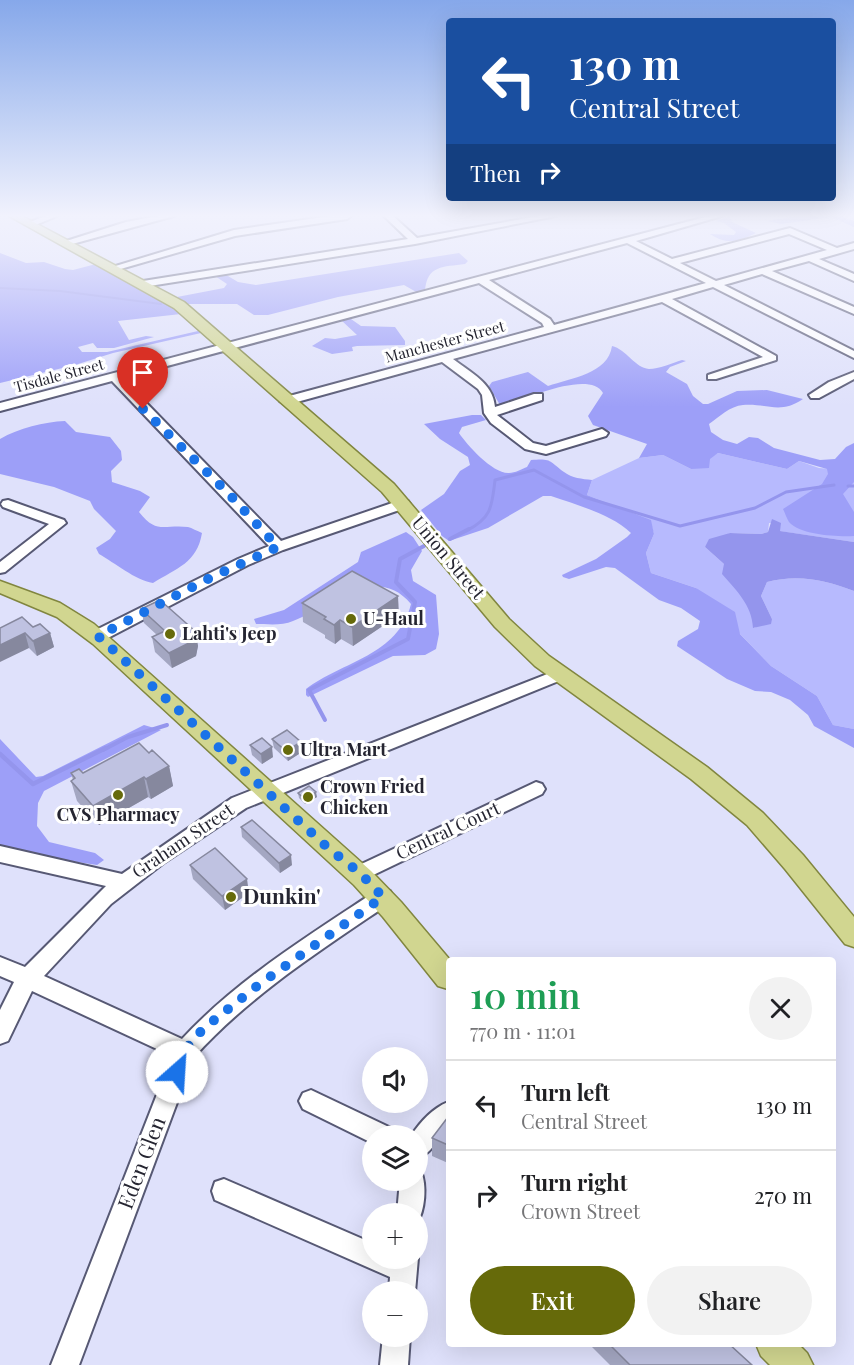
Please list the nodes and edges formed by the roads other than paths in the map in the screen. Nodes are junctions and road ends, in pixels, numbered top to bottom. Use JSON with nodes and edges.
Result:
{"nodes":[{"id":1,"x":135,"y":280,"type":"edge"},
{"id":2,"x":170,"y":280,"type":"edge"},
{"id":3,"x":477,"y":280,"type":"edge"},
{"id":4,"x":481,"y":280,"type":"edge"},
{"id":5,"x":706,"y":280,"type":"edge"},
{"id":6,"x":731,"y":280,"type":"edge"},
{"id":7,"x":783,"y":280,"type":"edge"},
{"id":8,"x":143,"y":284,"type":"junction"},
{"id":9,"x":715,"y":284,"type":"junction"},
{"id":10,"x":663,"y":298,"type":"junction"},
{"id":11,"x":854,"y":311,"type":"edge"},
{"id":12,"x":551,"y":329,"type":"junction"},
{"id":13,"x":226,"y":347,"type":"junction"},
{"id":14,"x":854,"y":355,"type":"edge"},
{"id":15,"x":444,"y":358,"type":"junction"},
{"id":16,"x":854,"y":375,"type":"edge"},
{"id":17,"x":115,"y":376,"type":"junction"},
{"id":18,"x":712,"y":377,"type":"dead end"},
{"id":19,"x":815,"y":395,"type":"dead end"},
{"id":20,"x":538,"y":397,"type":"dead end"},
{"id":21,"x":286,"y":401,"type":"junction"},
{"id":22,"x":0,"y":407,"type":"edge"},
{"id":23,"x":490,"y":413,"type":"junction"},
{"id":24,"x":602,"y":433,"type":"dead end"},
{"id":25,"x":8,"y":504,"type":"dead end"},
{"id":26,"x":403,"y":504,"type":"junction"},
{"id":27,"x":278,"y":547,"type":"junction"},
{"id":28,"x":0,"y":569,"type":"edge"},
{"id":29,"x":0,"y":587,"type":"edge"},
{"id":30,"x":98,"y":636,"type":"junction"},
{"id":31,"x":560,"y":674,"type":"junction"},
{"id":32,"x":536,"y":789,"type":"dead end"},
{"id":33,"x":266,"y":791,"type":"junction"},
{"id":34,"x":0,"y":854,"type":"edge"},
{"id":35,"x":360,"y":873,"type":"junction"},
{"id":36,"x":123,"y":882,"type":"junction"},
{"id":37,"x":383,"y":897,"type":"junction"},
{"id":38,"x":854,"y":936,"type":"edge"},
{"id":39,"x":0,"y":966,"type":"edge"},
{"id":40,"x":446,"y":976,"type":"edge"},
{"id":41,"x":29,"y":977,"type":"junction"},
{"id":42,"x":0,"y":1034,"type":"edge"},
{"id":43,"x":184,"y":1051,"type":"junction"},
{"id":44,"x":311,"y":1101,"type":"dead end"},
{"id":45,"x":446,"y":1115,"type":"edge"},
{"id":46,"x":362,"y":1126,"type":"edge"},
{"id":47,"x":428,"y":1133,"type":"edge"},
{"id":48,"x":224,"y":1191,"type":"dead end"},
{"id":49,"x":362,"y":1252,"type":"edge"},
{"id":50,"x":396,"y":1347,"type":"edge"},
{"id":51,"x":776,"y":1347,"type":"edge"},
{"id":52,"x":65,"y":1365,"type":"edge"},
{"id":53,"x":394,"y":1365,"type":"edge"},
{"id":54,"x":795,"y":1365,"type":"edge"}],
"edges":[{"from":1,"to":8,"type":"main road","name":"Union Street"},
{"from":2,"to":8,"type":"street"},
{"from":3,"to":13,"type":"street","name":"Tisdale Street"},
{"from":4,"to":12,"type":"street"},
{"from":5,"to":9,"type":"street"},
{"from":6,"to":9,"type":"street","name":"Manchester Street"},
{"from":7,"to":11,"type":"street"},
{"from":8,"to":13,"type":"main road","name":"Union Street"},
{"from":9,"to":10,"type":"street","name":"Manchester Street"},
{"from":9,"to":14,"type":"street"},
{"from":10,"to":12,"type":"street","name":"Manchester Street"},
{"from":10,"to":18,"type":"street"},
{"from":12,"to":15,"type":"street","name":"Manchester Street"},
{"from":13,"to":17,"type":"street","name":"Tisdale Street"},
{"from":13,"to":21,"type":"main road","name":"Union Street"},
{"from":15,"to":21,"type":"street","name":"Manchester Street"},
{"from":15,"to":23,"type":"street"},
{"from":16,"to":19,"type":"street"},
{"from":17,"to":22,"type":"street","name":"Tisdale Street"},
{"from":17,"to":27,"type":"street"},
{"from":20,"to":23,"type":"street"},
{"from":21,"to":26,"type":"main road","name":"Union Street"},
{"from":23,"to":24,"type":"street"},
{"from":25,"to":28,"type":"street"},
{"from":26,"to":27,"type":"street"},
{"from":26,"to":31,"type":"main road","name":"Union Street"},
{"from":27,"to":30,"type":"street"},
{"from":29,"to":30,"type":"main road"},
{"from":30,"to":33,"type":"main road"},
{"from":31,"to":33,"type":"street","name":"Graham Street"},
{"from":31,"to":38,"type":"main road","name":"Union Street"},
{"from":32,"to":35,"type":"street","name":"Central Court"},
{"from":33,"to":35,"type":"main road"},
{"from":33,"to":36,"type":"street","name":"Graham Street"},
{"from":34,"to":36,"type":"street"},
{"from":35,"to":37,"type":"main road"},
{"from":36,"to":41,"type":"street","name":"Graham Street"},
{"from":37,"to":40,"type":"main road"},
{"from":37,"to":43,"type":"street"},
{"from":39,"to":41,"type":"street"},
{"from":41,"to":42,"type":"street","name":"Graham Street"},
{"from":41,"to":43,"type":"street"},
{"from":43,"to":52,"type":"street","name":"Eden Glen"},
{"from":44,"to":46,"type":"street"},
{"from":45,"to":47,"type":"street"},
{"from":48,"to":49,"type":"street"},
{"from":50,"to":53,"type":"street"},
{"from":51,"to":54,"type":"main road"}]}
